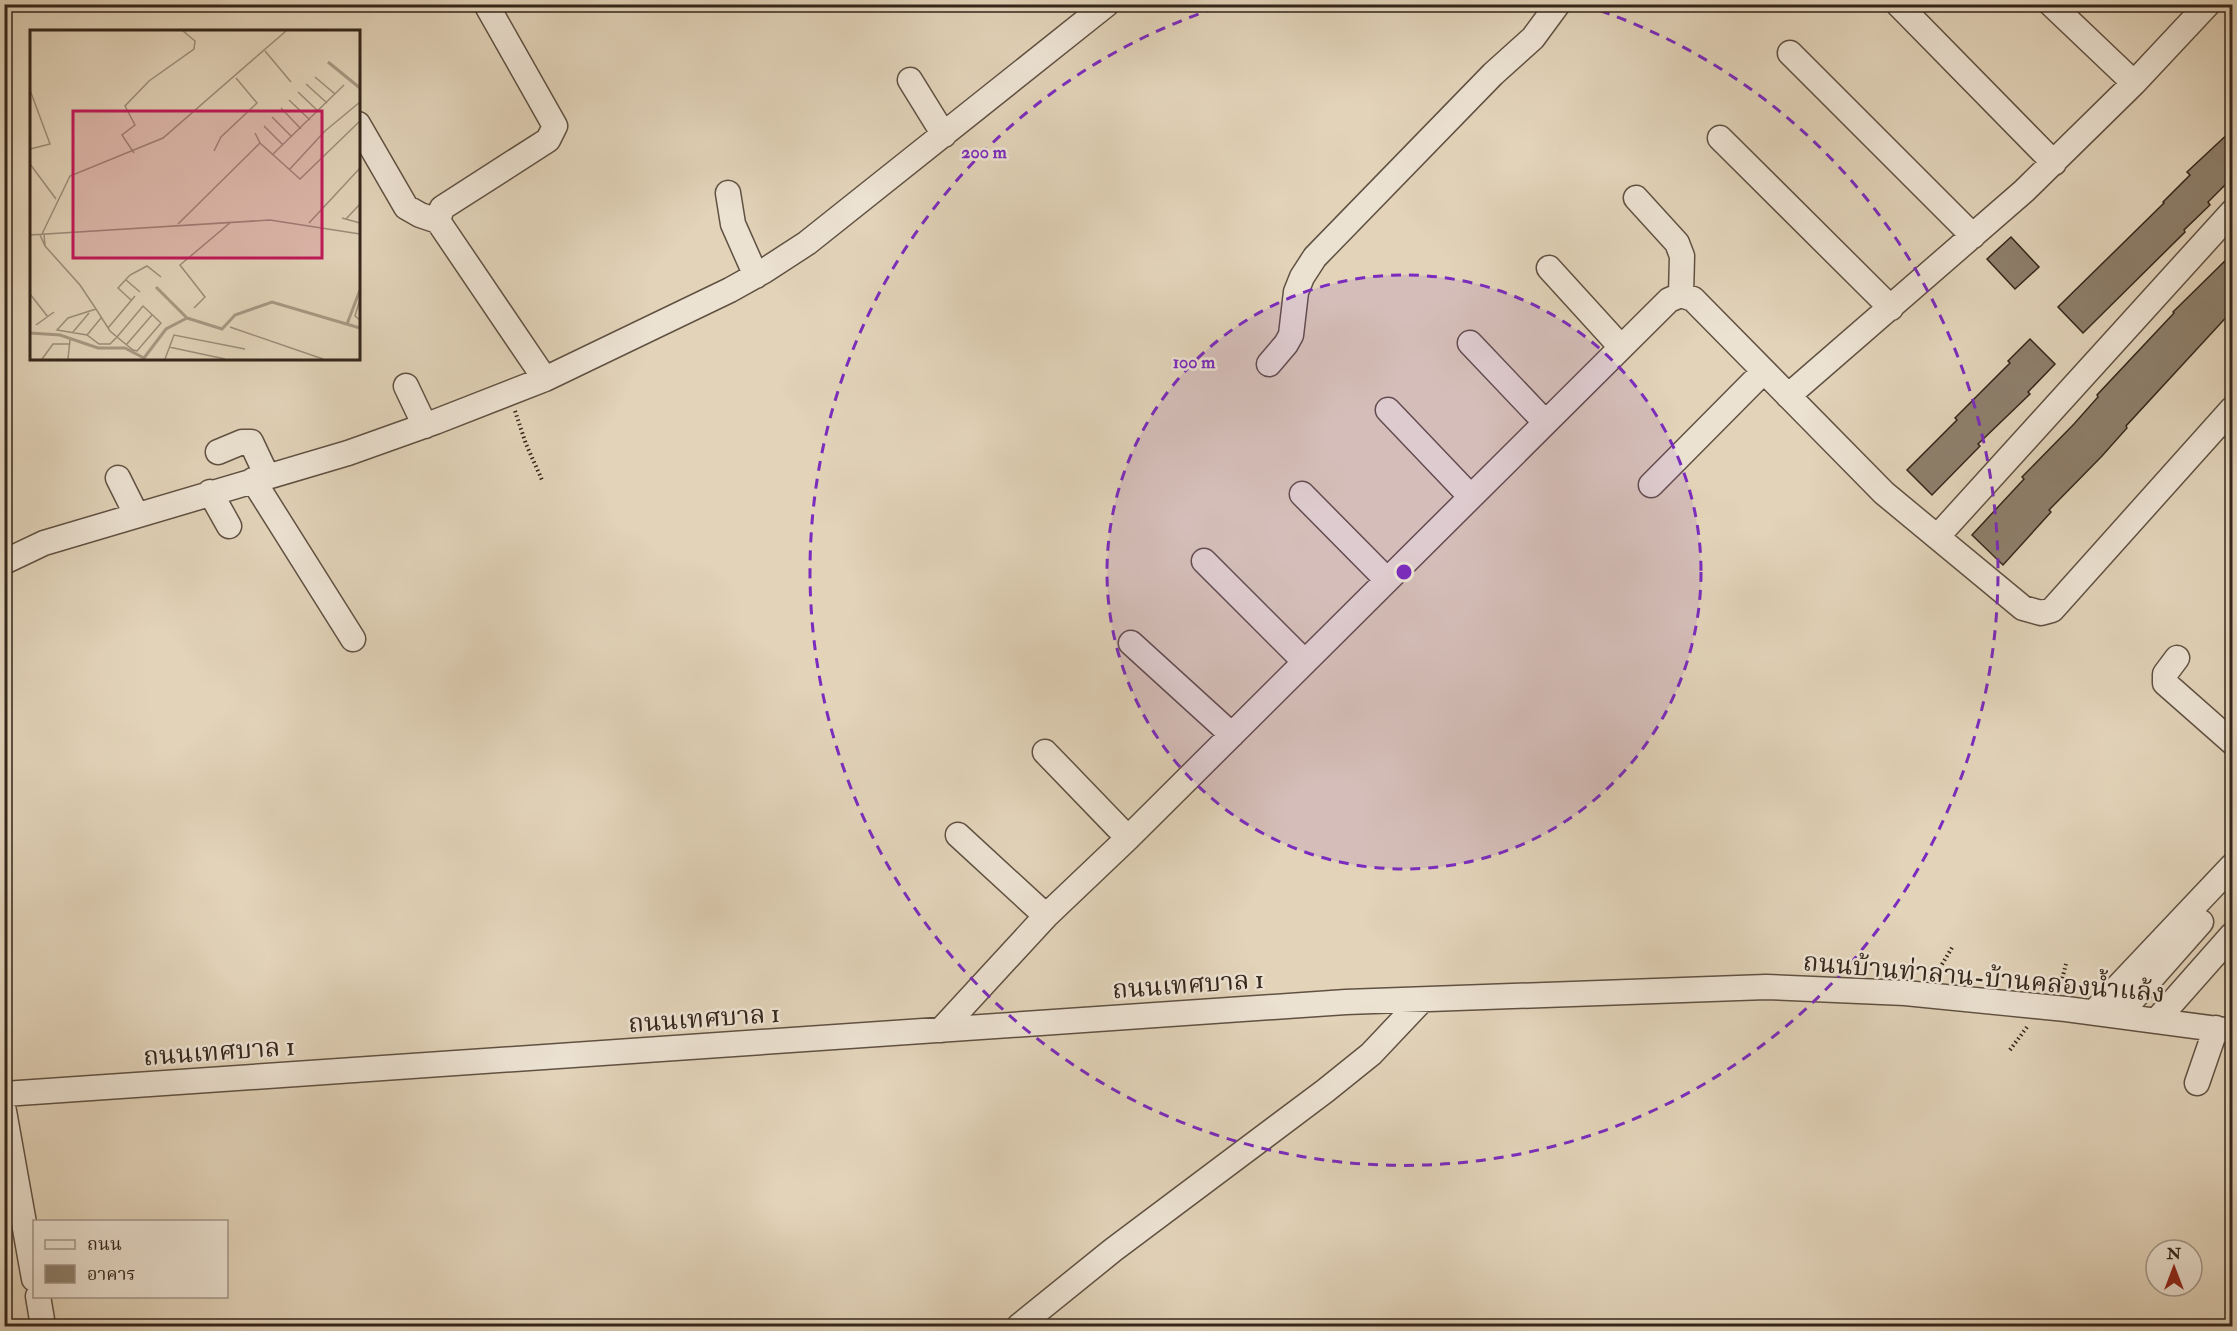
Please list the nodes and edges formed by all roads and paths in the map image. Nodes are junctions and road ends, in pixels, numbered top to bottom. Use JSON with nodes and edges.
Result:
{"nodes":[{"id":1,"x":486,"y":4,"type":"edge"},
{"id":2,"x":1107,"y":4,"type":"edge"},
{"id":3,"x":1558,"y":4,"type":"edge"},
{"id":4,"x":1898,"y":4,"type":"edge"},
{"id":5,"x":2051,"y":4,"type":"edge"},
{"id":6,"x":2207,"y":5,"type":"edge"},
{"id":7,"x":1790,"y":53,"type":"dead end"},
{"id":8,"x":910,"y":80,"type":"dead end"},
{"id":9,"x":2134,"y":83,"type":"junction"},
{"id":10,"x":360,"y":127,"type":"edge"},
{"id":11,"x":944,"y":135,"type":"junction"},
{"id":12,"x":1720,"y":138,"type":"dead end"},
{"id":13,"x":2054,"y":163,"type":"junction"},
{"id":14,"x":728,"y":192,"type":"dead end"},
{"id":15,"x":1636,"y":198,"type":"dead end"},
{"id":16,"x":2232,"y":213,"type":"edge"},
{"id":17,"x":438,"y":221,"type":"junction"},
{"id":18,"x":1973,"y":236,"type":"junction"},
{"id":19,"x":1549,"y":268,"type":"dead end"},
{"id":20,"x":756,"y":276,"type":"junction"},
{"id":21,"x":1681,"y":295,"type":"junction"},
{"id":22,"x":1891,"y":308,"type":"junction"},
{"id":23,"x":1470,"y":343,"type":"dead end"},
{"id":24,"x":1620,"y":346,"type":"junction"},
{"id":25,"x":1269,"y":364,"type":"dead end"},
{"id":26,"x":1764,"y":371,"type":"junction"},
{"id":27,"x":545,"y":379,"type":"junction"},
{"id":28,"x":406,"y":387,"type":"dead end"},
{"id":29,"x":510,"y":393,"type":"junction"},
{"id":30,"x":1788,"y":396,"type":"junction"},
{"id":31,"x":2232,"y":409,"type":"edge"},
{"id":32,"x":1388,"y":410,"type":"dead end"},
{"id":33,"x":1545,"y":422,"type":"junction"},
{"id":34,"x":425,"y":426,"type":"junction"},
{"id":35,"x":218,"y":452,"type":"dead end"},
{"id":36,"x":118,"y":478,"type":"dead end"},
{"id":37,"x":260,"y":478,"type":"junction"},
{"id":38,"x":542,"y":480,"type":"dead end"},
{"id":39,"x":1651,"y":485,"type":"dead end"},
{"id":40,"x":210,"y":492,"type":"junction"},
{"id":41,"x":1302,"y":494,"type":"dead end"},
{"id":42,"x":1470,"y":496,"type":"junction"},
{"id":43,"x":136,"y":514,"type":"junction"},
{"id":44,"x":229,"y":526,"type":"dead end"},
{"id":45,"x":1937,"y":537,"type":"junction"},
{"id":46,"x":1204,"y":561,"type":"dead end"},
{"id":47,"x":4,"y":562,"type":"edge"},
{"id":48,"x":1386,"y":580,"type":"junction"},
{"id":49,"x":353,"y":639,"type":"dead end"},
{"id":50,"x":1131,"y":643,"type":"dead end"},
{"id":51,"x":2177,"y":658,"type":"dead end"},
{"id":52,"x":1305,"y":662,"type":"junction"},
{"id":53,"x":1232,"y":735,"type":"junction"},
{"id":54,"x":2232,"y":742,"type":"edge"},
{"id":55,"x":1045,"y":752,"type":"dead end"},
{"id":56,"x":958,"y":835,"type":"dead end"},
{"id":57,"x":1128,"y":838,"type":"junction"},
{"id":58,"x":2232,"y":866,"type":"edge"},
{"id":59,"x":2232,"y":886,"type":"edge"},
{"id":60,"x":1046,"y":916,"type":"junction"},
{"id":61,"x":2232,"y":935,"type":"edge"},
{"id":62,"x":1953,"y":946,"type":"dead end"},
{"id":63,"x":1923,"y":995,"type":"junction"},
{"id":64,"x":1414,"y":1000,"type":"junction"},
{"id":65,"x":2094,"y":1012,"type":"junction"},
{"id":66,"x":2118,"y":1016,"type":"junction"},
{"id":67,"x":2156,"y":1021,"type":"junction"},
{"id":68,"x":941,"y":1030,"type":"junction"},
{"id":69,"x":2224,"y":1030,"type":"edge"},
{"id":70,"x":2197,"y":1083,"type":"dead end"},
{"id":71,"x":4,"y":1094,"type":"edge"},
{"id":72,"x":4,"y":1111,"type":"edge"},
{"id":73,"x":33,"y":1273,"type":"edge"},
{"id":74,"x":38,"y":1298,"type":"edge"},
{"id":75,"x":43,"y":1326,"type":"edge"},
{"id":76,"x":1019,"y":1326,"type":"edge"}],
"edges":[{"from":1,"to":17,"type":"street"},
{"from":2,"to":11,"type":"street"},
{"from":3,"to":25,"type":"street"},
{"from":4,"to":13,"type":"street"},
{"from":5,"to":9,"type":"street"},
{"from":6,"to":9,"type":"street"},
{"from":7,"to":18,"type":"street"},
{"from":8,"to":11,"type":"street"},
{"from":9,"to":13,"type":"street"},
{"from":10,"to":17,"type":"street"},
{"from":11,"to":20,"type":"street"},
{"from":12,"to":22,"type":"street"},
{"from":13,"to":18,"type":"street"},
{"from":14,"to":20,"type":"street"},
{"from":15,"to":21,"type":"street"},
{"from":16,"to":45,"type":"street"},
{"from":17,"to":27,"type":"street"},
{"from":18,"to":22,"type":"street"},
{"from":19,"to":24,"type":"street"},
{"from":20,"to":27,"type":"street"},
{"from":21,"to":24,"type":"street"},
{"from":21,"to":26,"type":"street"},
{"from":22,"to":30,"type":"street"},
{"from":23,"to":33,"type":"street"},
{"from":24,"to":33,"type":"street"},
{"from":26,"to":30,"type":"street"},
{"from":26,"to":39,"type":"street"},
{"from":27,"to":29,"type":"street"},
{"from":28,"to":34,"type":"street"},
{"from":29,"to":34,"type":"street"},
{"from":29,"to":38,"type":"path"},
{"from":30,"to":45,"type":"street"},
{"from":31,"to":45,"type":"street"},
{"from":32,"to":42,"type":"street"},
{"from":33,"to":42,"type":"street"},
{"from":34,"to":37,"type":"street"},
{"from":35,"to":37,"type":"street"},
{"from":36,"to":43,"type":"street"},
{"from":37,"to":40,"type":"street"},
{"from":37,"to":49,"type":"street"},
{"from":40,"to":43,"type":"street"},
{"from":40,"to":44,"type":"street"},
{"from":41,"to":48,"type":"street"},
{"from":42,"to":48,"type":"street"},
{"from":43,"to":47,"type":"street"},
{"from":46,"to":52,"type":"street"},
{"from":48,"to":52,"type":"street"},
{"from":50,"to":53,"type":"street"},
{"from":51,"to":54,"type":"street"},
{"from":52,"to":53,"type":"street"},
{"from":53,"to":57,"type":"street"},
{"from":55,"to":57,"type":"street"},
{"from":56,"to":60,"type":"street"},
{"from":57,"to":60,"type":"street"},
{"from":58,"to":65,"type":"street"},
{"from":59,"to":66,"type":"street"},
{"from":60,"to":68,"type":"street"},
{"from":61,"to":67,"type":"street"},
{"from":62,"to":63,"type":"path"},
{"from":63,"to":64,"type":"street","name":"ถนนบ้านท่าลาน-บ้านคลองน้ำแล้ง"},
{"from":63,"to":65,"type":"street","name":"ถนนบ้านท่าลาน-บ้านคลองน้ำแล้ง"},
{"from":64,"to":68,"type":"street","name":"ถนนเทศบาล 1"},
{"from":64,"to":76,"type":"street"},
{"from":65,"to":66,"type":"street","name":"ถนนบ้านท่าลาน-บ้านคลองน้ำแล้ง"},
{"from":66,"to":67,"type":"street","name":"ถนนบ้านท่าลาน-บ้านคลองน้ำแล้ง"},
{"from":67,"to":69,"type":"street","name":"ถนนบ้านท่าลาน-บ้านคลองน้ำแล้ง"},
{"from":68,"to":71,"type":"street","name":"ถนนเทศบาล 1"},
{"from":69,"to":70,"type":"street"},
{"from":72,"to":73,"type":"street"},
{"from":74,"to":75,"type":"street"}]}
